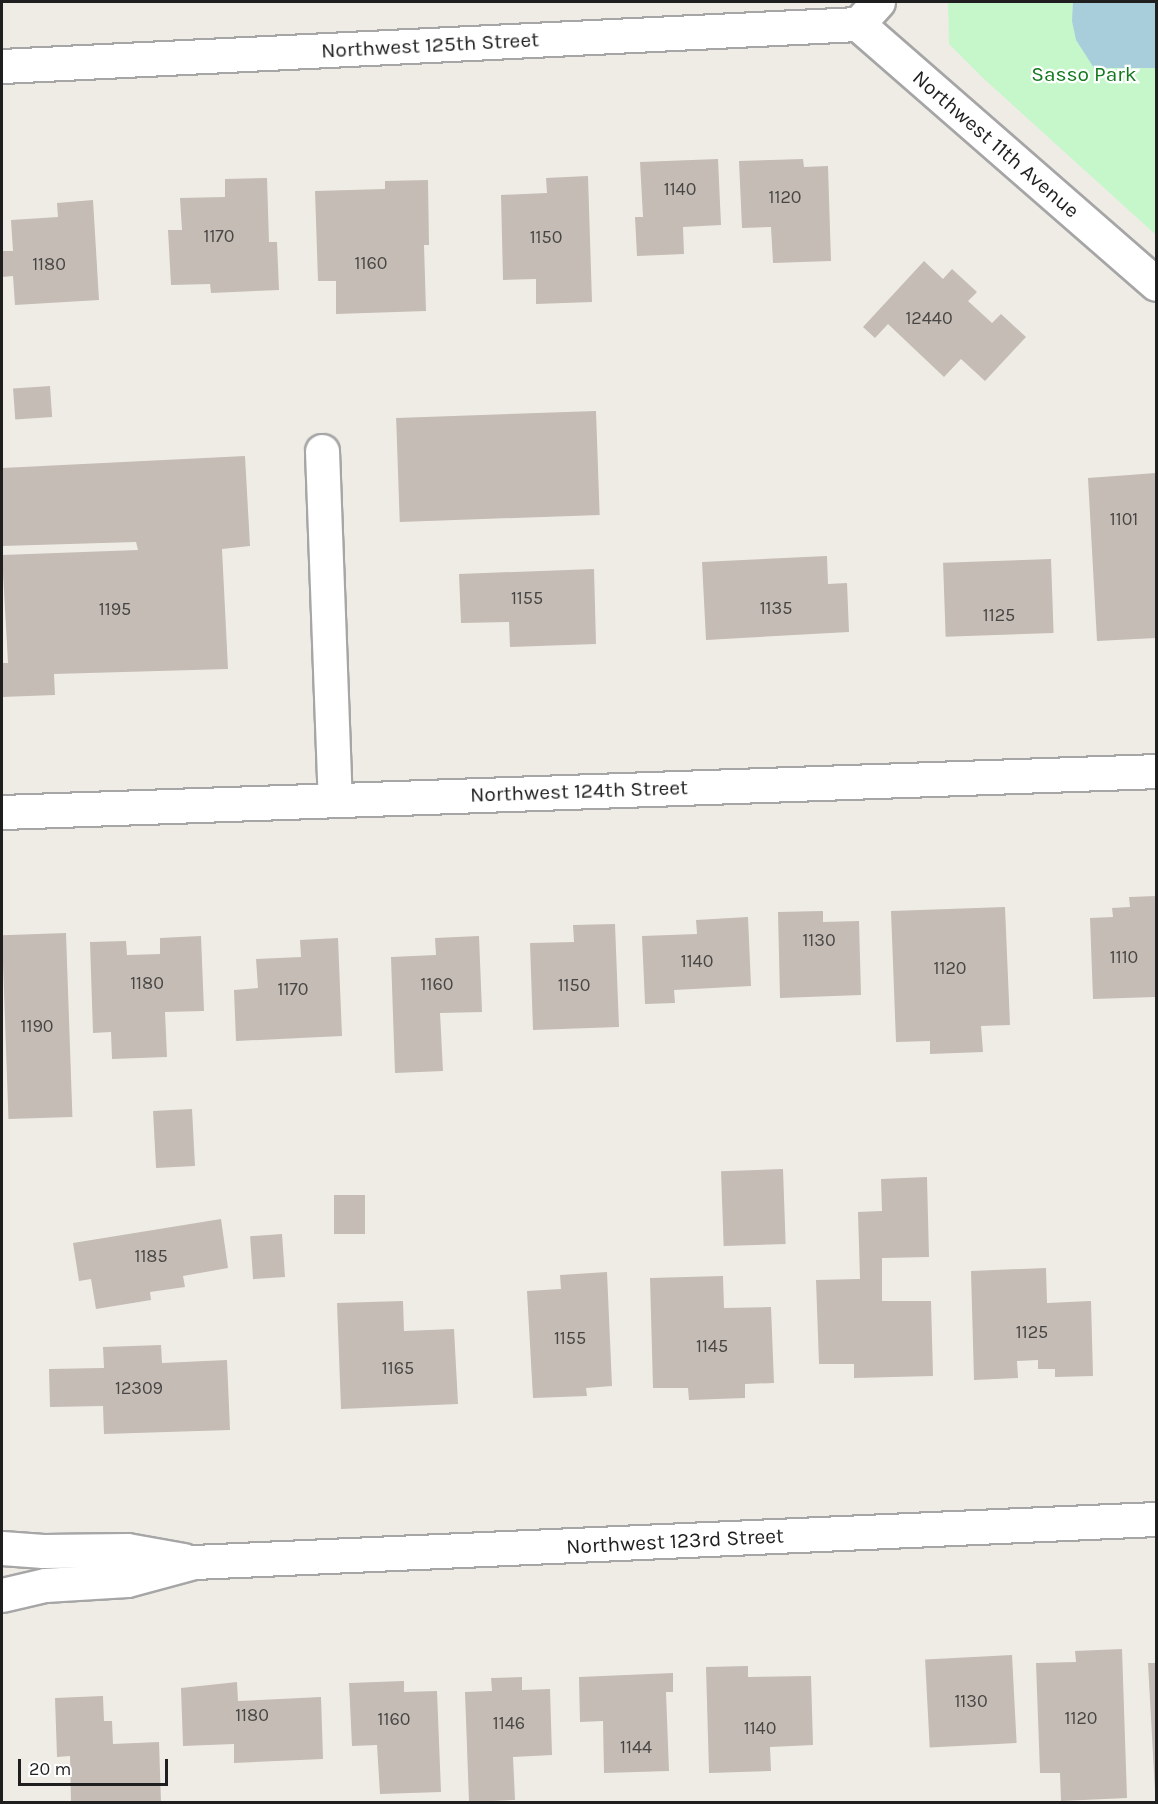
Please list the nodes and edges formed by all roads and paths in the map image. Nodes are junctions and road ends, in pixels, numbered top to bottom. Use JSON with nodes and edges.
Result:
{"nodes":[{"id":1,"x":868,"y":13,"type":"edge"},
{"id":2,"x":2,"y":66,"type":"edge"},
{"id":3,"x":1156,"y":284,"type":"edge"},
{"id":4,"x":322,"y":451,"type":"dead end"},
{"id":5,"x":1156,"y":771,"type":"edge"},
{"id":6,"x":335,"y":800,"type":"junction"},
{"id":7,"x":2,"y":812,"type":"edge"},
{"id":8,"x":1156,"y":1519,"type":"edge"},
{"id":9,"x":2,"y":1548,"type":"edge"},
{"id":10,"x":194,"y":1562,"type":"junction"},
{"id":11,"x":2,"y":1595,"type":"edge"}],
"edges":[{"from":1,"to":2,"type":"street","name":"Northwest 125th Street"},
{"from":1,"to":3,"type":"street","name":"Northwest 11th Avenue"},
{"from":4,"to":6,"type":"street"},
{"from":5,"to":6,"type":"street","name":"Northwest 124th Street"},
{"from":6,"to":7,"type":"street","name":"Northwest 124th Street"},
{"from":8,"to":10,"type":"street","name":"Northwest 123rd Street"},
{"from":9,"to":10,"type":"street","name":"Northwest 123rd Street"},
{"from":10,"to":11,"type":"street","name":"Northwest 123rd Street"}]}
